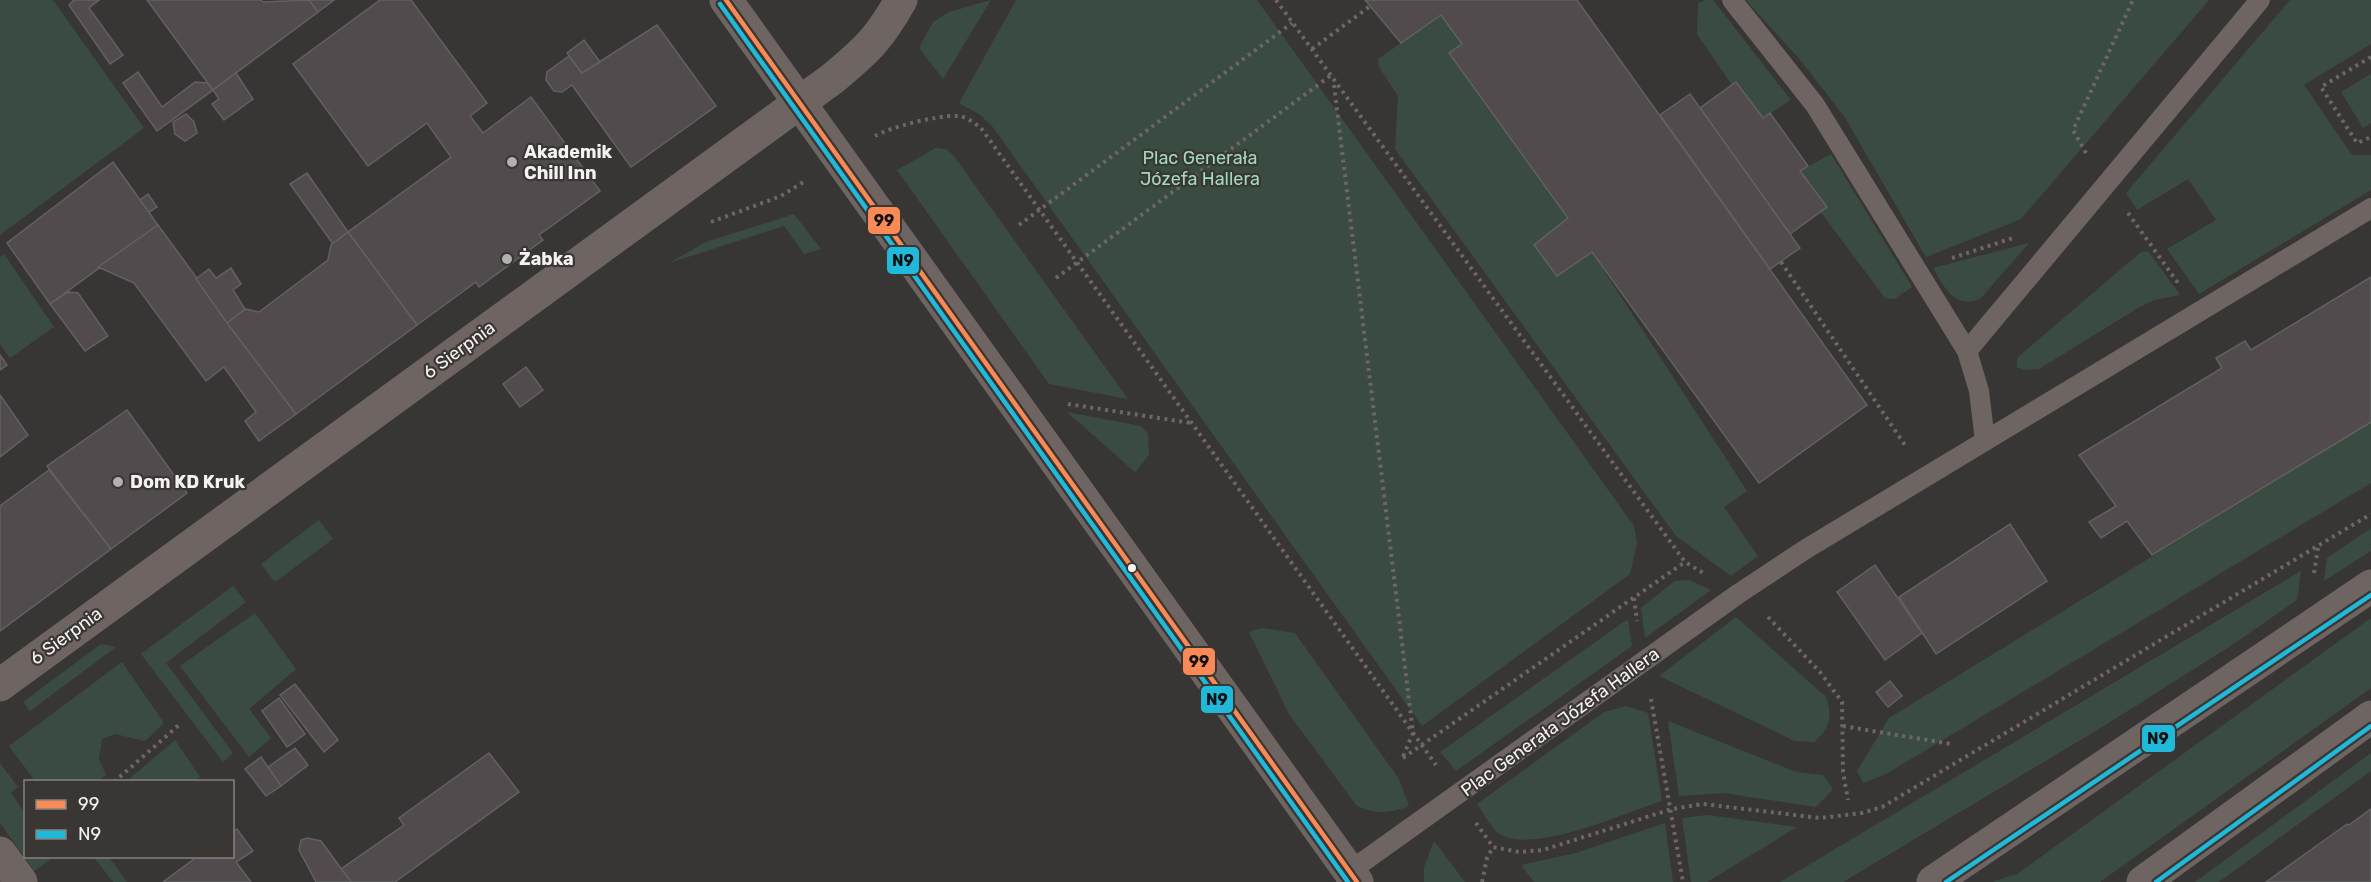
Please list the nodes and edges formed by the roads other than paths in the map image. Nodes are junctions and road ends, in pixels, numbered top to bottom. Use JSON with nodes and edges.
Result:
{"nodes":[{"id":1,"x":726,"y":0,"type":"edge"},
{"id":2,"x":901,"y":0,"type":"edge"},
{"id":3,"x":1732,"y":0,"type":"edge"},
{"id":4,"x":2260,"y":0,"type":"edge"},
{"id":5,"x":799,"y":102,"type":"junction"},
{"id":6,"x":2371,"y":208,"type":"edge"},
{"id":7,"x":1967,"y":351,"type":"junction"},
{"id":8,"x":1985,"y":441,"type":"junction"},
{"id":9,"x":2371,"y":586,"type":"edge"},
{"id":10,"x":0,"y":685,"type":"edge"},
{"id":11,"x":2371,"y":717,"type":"edge"},
{"id":12,"x":0,"y":853,"type":"edge"},
{"id":13,"x":1354,"y":876,"type":"edge"},
{"id":14,"x":21,"y":882,"type":"edge"},
{"id":15,"x":1933,"y":882,"type":"edge"},
{"id":16,"x":2143,"y":882,"type":"edge"}],
"edges":[{"from":1,"to":5,"type":"street"},
{"from":2,"to":5,"type":"street","name":"6 Sierpnia"},
{"from":3,"to":7,"type":"lane"},
{"from":4,"to":7,"type":"lane"},
{"from":5,"to":10,"type":"street","name":"6 Sierpnia"},
{"from":5,"to":13,"type":"street"},
{"from":6,"to":8,"type":"lane","name":"Plac Generała Józefa Hallera"},
{"from":7,"to":8,"type":"lane"},
{"from":8,"to":13,"type":"lane","name":"Plac Generała Józefa Hallera"},
{"from":9,"to":15,"type":"street"},
{"from":11,"to":16,"type":"street"},
{"from":12,"to":14,"type":"street"}]}
